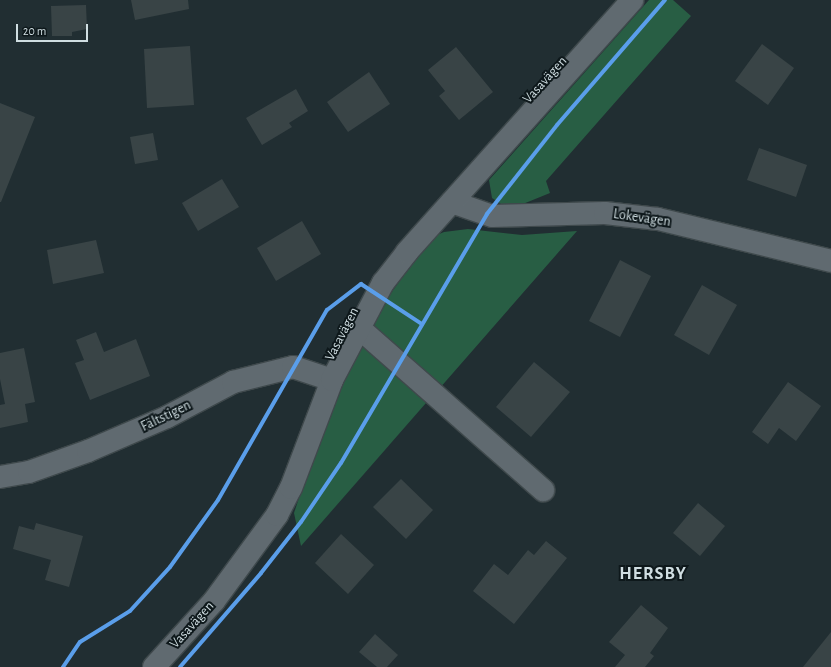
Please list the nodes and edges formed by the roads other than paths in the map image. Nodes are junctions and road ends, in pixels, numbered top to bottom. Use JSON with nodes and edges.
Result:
{"nodes":[{"id":1,"x":632,"y":0,"type":"edge"},
{"id":2,"x":452,"y":202,"type":"junction"},
{"id":3,"x":831,"y":261,"type":"edge"},
{"id":4,"x":358,"y":327,"type":"junction"},
{"id":5,"x":332,"y":380,"type":"junction"},
{"id":6,"x":0,"y":477,"type":"edge"},
{"id":7,"x":543,"y":490,"type":"dead end"},
{"id":8,"x":154,"y":667,"type":"edge"}],
"edges":[{"from":1,"to":2,"type":"street","name":"Vasavägen"},
{"from":2,"to":3,"type":"street","name":"Lokevägen"},
{"from":2,"to":4,"type":"street","name":"Vasavägen"},
{"from":4,"to":5,"type":"street","name":"Vasavägen"},
{"from":4,"to":7,"type":"street","name":"Vasavägen"},
{"from":5,"to":6,"type":"street","name":"Fältstigen"},
{"from":5,"to":8,"type":"street","name":"Vasavägen"}]}
